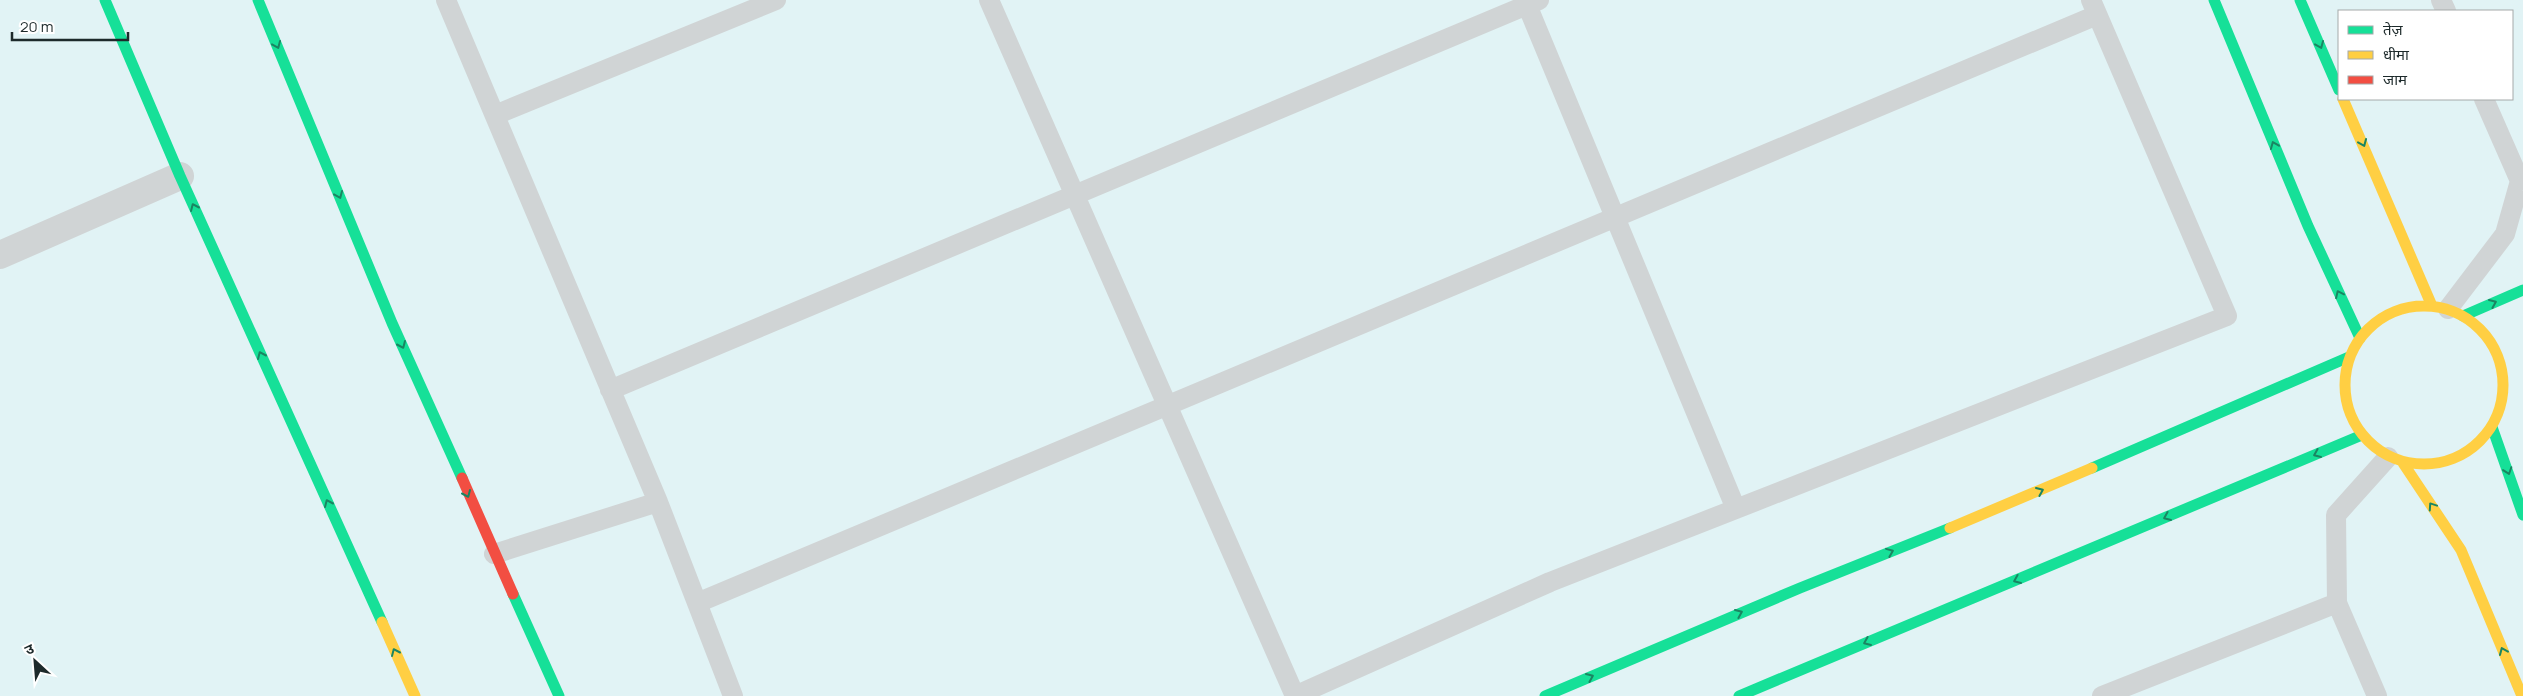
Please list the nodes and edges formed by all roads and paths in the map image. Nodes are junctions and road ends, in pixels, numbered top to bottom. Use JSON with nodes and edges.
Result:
{"nodes":[{"id":1,"x":105,"y":0,"type":"edge"},
{"id":2,"x":258,"y":0,"type":"edge"},
{"id":3,"x":446,"y":0,"type":"edge"},
{"id":4,"x":776,"y":0,"type":"edge"},
{"id":5,"x":988,"y":0,"type":"edge"},
{"id":6,"x":2214,"y":0,"type":"edge"},
{"id":7,"x":2300,"y":0,"type":"edge"},
{"id":8,"x":1530,"y":2,"type":"edge"},
{"id":9,"x":2094,"y":8,"type":"edge"},
{"id":10,"x":2338,"y":88,"type":"edge"},
{"id":11,"x":2343,"y":100,"type":"edge"},
{"id":12,"x":2484,"y":100,"type":"edge"},
{"id":13,"x":495,"y":115,"type":"junction"},
{"id":14,"x":180,"y":176,"type":"junction"},
{"id":15,"x":2522,"y":181,"type":"edge"},
{"id":16,"x":1074,"y":195,"type":"junction"},
{"id":17,"x":1616,"y":218,"type":"junction"},
{"id":18,"x":0,"y":255,"type":"edge"},
{"id":19,"x":2523,"y":290,"type":"edge"},
{"id":20,"x":2447,"y":310,"type":"junction"},
{"id":21,"x":2360,"y":338,"type":"junction"},
{"id":22,"x":2349,"y":357,"type":"junction"},
{"id":23,"x":610,"y":390,"type":"junction"},
{"id":24,"x":1166,"y":406,"type":"junction"},
{"id":25,"x":2492,"y":427,"type":"junction"},
{"id":26,"x":2362,"y":435,"type":"junction"},
{"id":27,"x":2395,"y":460,"type":"junction"},
{"id":28,"x":658,"y":502,"type":"junction"},
{"id":29,"x":1736,"y":509,"type":"junction"},
{"id":30,"x":2523,"y":515,"type":"edge"},
{"id":31,"x":494,"y":554,"type":"junction"},
{"id":32,"x":697,"y":603,"type":"junction"},
{"id":33,"x":2337,"y":604,"type":"junction"},
{"id":34,"x":415,"y":696,"type":"edge"},
{"id":35,"x":558,"y":696,"type":"edge"},
{"id":36,"x":733,"y":696,"type":"edge"},
{"id":37,"x":1545,"y":696,"type":"edge"},
{"id":38,"x":1739,"y":696,"type":"edge"},
{"id":39,"x":2102,"y":696,"type":"edge"},
{"id":40,"x":2378,"y":696,"type":"edge"},
{"id":41,"x":2522,"y":696,"type":"edge"}],
"edges":[{"from":1,"to":14,"type":"street"},
{"from":2,"to":31,"type":"street","one_way":true},
{"from":3,"to":13,"type":"lane"},
{"from":4,"to":13,"type":"lane"},
{"from":5,"to":16,"type":"lane"},
{"from":21,"to":6,"type":"street","one_way":true},
{"from":7,"to":10,"type":"street","one_way":true},
{"from":8,"to":16,"type":"lane"},
{"from":8,"to":17,"type":"lane"},
{"from":9,"to":17,"type":"lane"},
{"from":9,"to":29,"type":"lane"},
{"from":11,"to":20,"type":"street","one_way":true},
{"from":12,"to":15,"type":"lane"},
{"from":13,"to":23,"type":"lane"},
{"from":14,"to":18,"type":"street"},
{"from":34,"to":14,"type":"street","one_way":true},
{"from":15,"to":20,"type":"lane"},
{"from":16,"to":23,"type":"lane"},
{"from":16,"to":24,"type":"lane"},
{"from":17,"to":24,"type":"lane"},
{"from":17,"to":29,"type":"lane"},
{"from":20,"to":19,"type":"street","one_way":true},
{"from":20,"to":21,"type":"street"},
{"from":20,"to":25,"type":"street"},
{"from":21,"to":22,"type":"street"},
{"from":22,"to":26,"type":"street"},
{"from":37,"to":22,"type":"street","one_way":true},
{"from":23,"to":28,"type":"lane"},
{"from":24,"to":29,"type":"lane"},
{"from":24,"to":32,"type":"lane"},
{"from":25,"to":27,"type":"street"},
{"from":25,"to":30,"type":"street","one_way":true},
{"from":26,"to":27,"type":"street"},
{"from":26,"to":38,"type":"street","one_way":true},
{"from":27,"to":33,"type":"lane"},
{"from":41,"to":27,"type":"street","one_way":true},
{"from":28,"to":31,"type":"lane"},
{"from":28,"to":32,"type":"lane"},
{"from":31,"to":35,"type":"street"},
{"from":32,"to":36,"type":"lane"},
{"from":33,"to":39,"type":"lane"},
{"from":33,"to":40,"type":"lane"}]}
